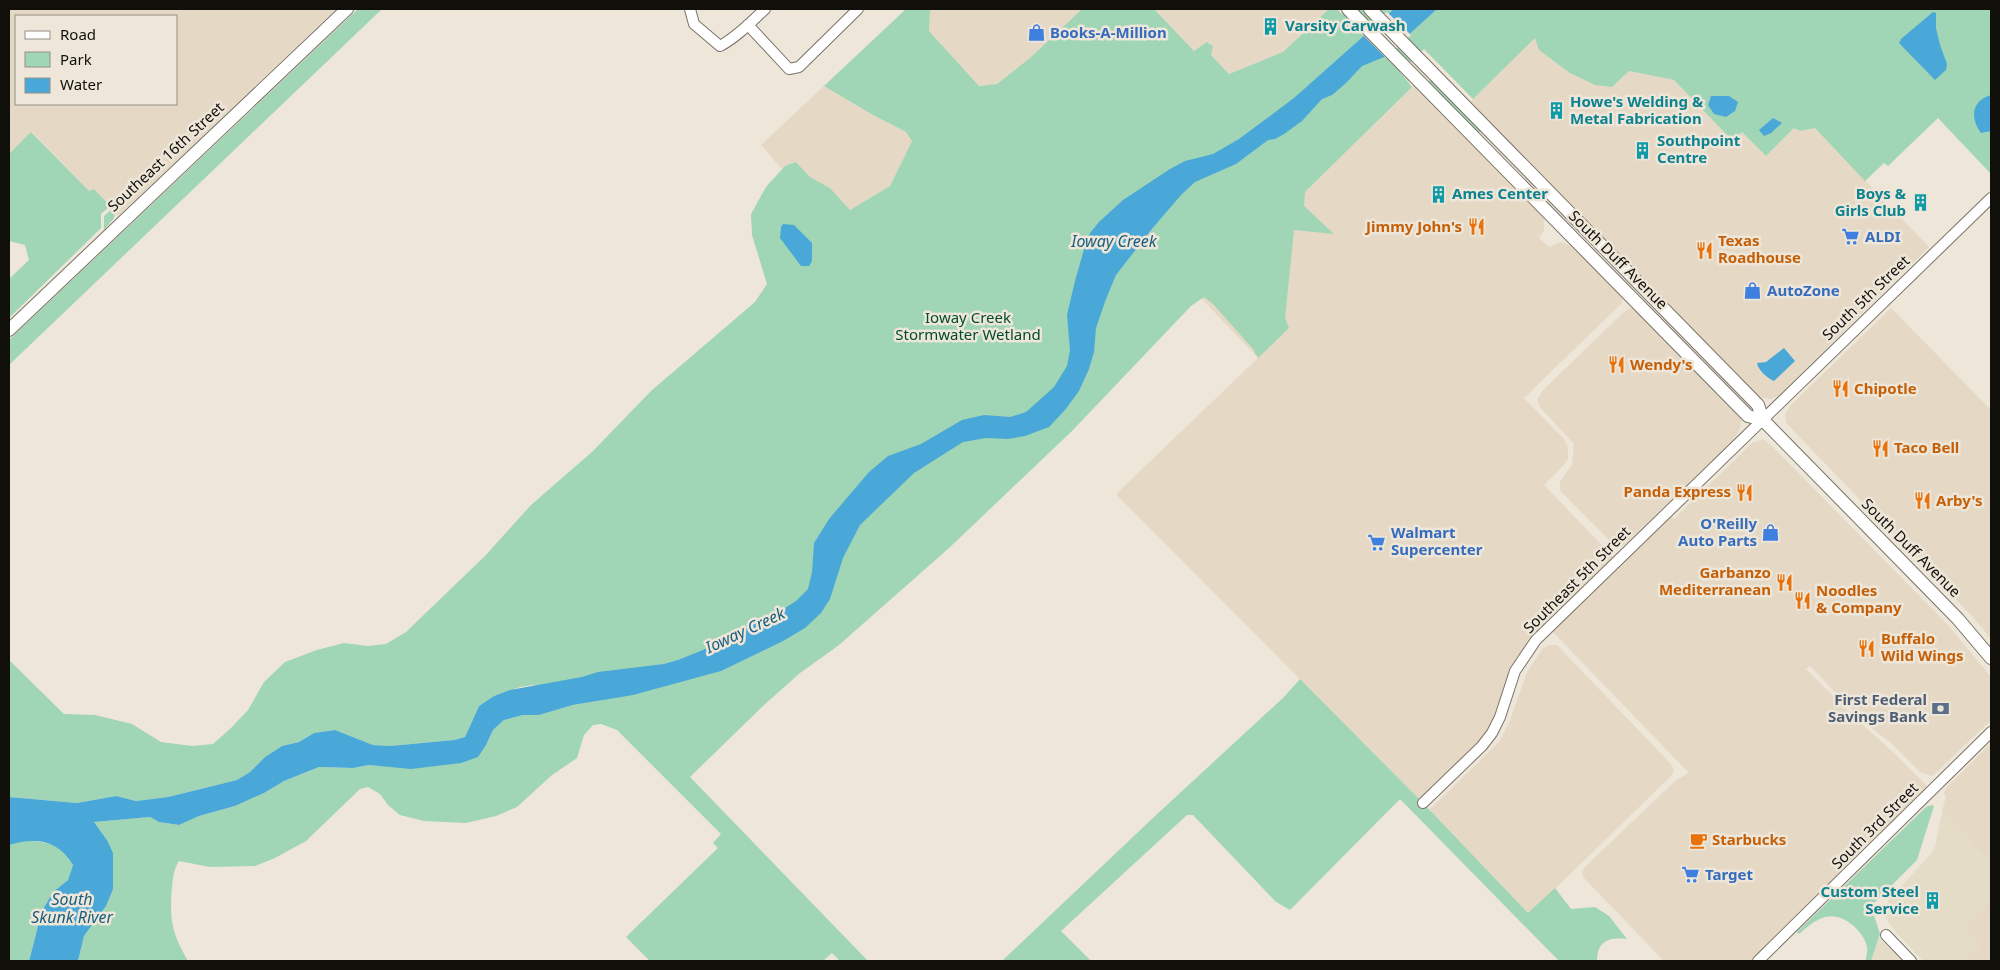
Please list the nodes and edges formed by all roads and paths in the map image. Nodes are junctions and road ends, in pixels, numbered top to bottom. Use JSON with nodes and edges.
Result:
{"nodes":[{"id":1,"x":347,"y":9,"type":"edge"},
{"id":2,"x":690,"y":9,"type":"edge"},
{"id":3,"x":765,"y":9,"type":"edge"},
{"id":4,"x":858,"y":9,"type":"edge"},
{"id":5,"x":1348,"y":9,"type":"edge"},
{"id":6,"x":1370,"y":9,"type":"edge"},
{"id":7,"x":748,"y":25,"type":"junction"},
{"id":8,"x":1991,"y":198,"type":"edge"},
{"id":9,"x":9,"y":330,"type":"edge"},
{"id":10,"x":1763,"y":420,"type":"junction"},
{"id":11,"x":1991,"y":658,"type":"edge"},
{"id":12,"x":1991,"y":732,"type":"edge"},
{"id":13,"x":1423,"y":803,"type":"dead end"},
{"id":14,"x":1886,"y":935,"type":"dead end"},
{"id":15,"x":1758,"y":961,"type":"edge"},
{"id":16,"x":1911,"y":961,"type":"edge"}],
"edges":[{"from":1,"to":9,"type":"main road","name":"Southeast 16th Street"},
{"from":2,"to":7,"type":"street"},
{"from":3,"to":7,"type":"street"},
{"from":4,"to":7,"type":"street"},
{"from":5,"to":10,"type":"main road","name":"South Duff Avenue"},
{"from":6,"to":10,"type":"main road","name":"South Duff Avenue"},
{"from":8,"to":10,"type":"street","name":"South 5th Street"},
{"from":10,"to":11,"type":"main road","name":"South Duff Avenue"},
{"from":10,"to":13,"type":"street","name":"Southeast 5th Street"},
{"from":12,"to":15,"type":"street","name":"South 3rd Street"},
{"from":14,"to":16,"type":"street"}]}
